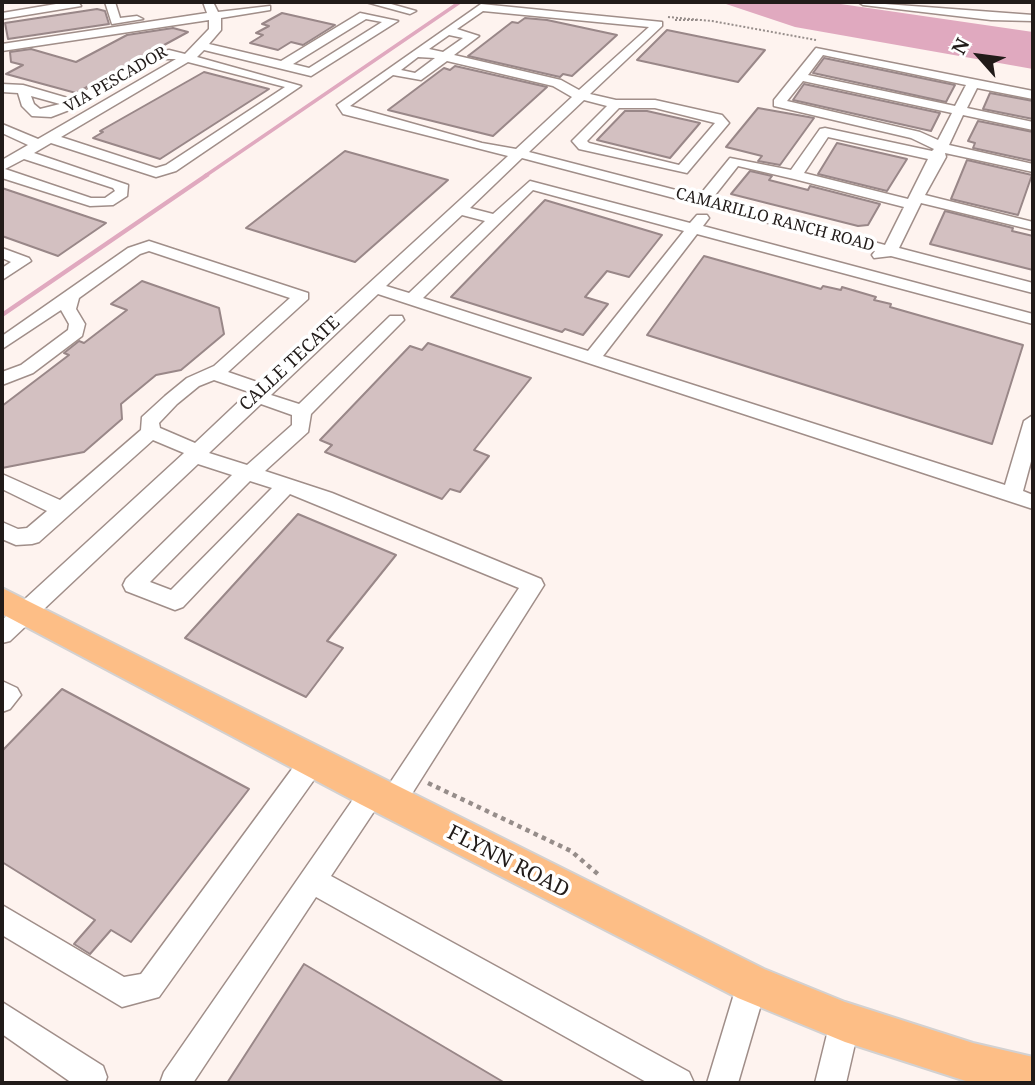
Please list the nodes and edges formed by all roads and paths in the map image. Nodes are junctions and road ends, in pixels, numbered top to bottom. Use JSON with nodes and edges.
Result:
{"nodes":[{"id":1,"x":8,"y":2,"type":"edge"},
{"id":2,"x":74,"y":2,"type":"edge"},
{"id":3,"x":110,"y":2,"type":"edge"},
{"id":4,"x":369,"y":2,"type":"edge"},
{"id":5,"x":863,"y":2,"type":"edge"},
{"id":6,"x":267,"y":8,"type":"dead end"},
{"id":7,"x":211,"y":9,"type":"edge"},
{"id":8,"x":410,"y":11,"type":"dead end"},
{"id":9,"x":6,"y":15,"type":"edge"},
{"id":10,"x":1033,"y":18,"type":"edge"},
{"id":11,"x":659,"y":20,"type":"junction"},
{"id":12,"x":698,"y":20,"type":"junction"},
{"id":13,"x":112,"y":31,"type":"junction"},
{"id":14,"x":447,"y":31,"type":"junction"},
{"id":15,"x":39,"y":41,"type":"junction"},
{"id":16,"x":828,"y":43,"type":"dead end"},
{"id":17,"x":203,"y":46,"type":"junction"},
{"id":18,"x":2,"y":47,"type":"edge"},
{"id":19,"x":415,"y":54,"type":"junction"},
{"id":20,"x":445,"y":57,"type":"junction"},
{"id":21,"x":188,"y":58,"type":"junction"},
{"id":22,"x":613,"y":64,"type":"junction"},
{"id":23,"x":283,"y":65,"type":"junction"},
{"id":24,"x":637,"y":69,"type":"dead end"},
{"id":25,"x":391,"y":71,"type":"junction"},
{"id":26,"x":800,"y":76,"type":"junction"},
{"id":27,"x":974,"y":83,"type":"junction"},
{"id":28,"x":2,"y":88,"type":"edge"},
{"id":29,"x":578,"y":95,"type":"junction"},
{"id":30,"x":1033,"y":95,"type":"edge"},
{"id":31,"x":616,"y":104,"type":"junction"},
{"id":32,"x":961,"y":110,"type":"junction"},
{"id":33,"x":1033,"y":126,"type":"edge"},
{"id":34,"x":2,"y":128,"type":"edge"},
{"id":35,"x":45,"y":141,"type":"junction"},
{"id":36,"x":941,"y":152,"type":"junction"},
{"id":37,"x":517,"y":153,"type":"junction"},
{"id":38,"x":23,"y":154,"type":"junction"},
{"id":39,"x":2,"y":166,"type":"edge"},
{"id":40,"x":1033,"y":167,"type":"edge"},
{"id":41,"x":682,"y":170,"type":"junction"},
{"id":42,"x":2,"y":173,"type":"edge"},
{"id":43,"x":795,"y":175,"type":"junction"},
{"id":44,"x":665,"y":191,"type":"junction"},
{"id":45,"x":917,"y":201,"type":"junction"},
{"id":46,"x":708,"y":202,"type":"junction"},
{"id":47,"x":457,"y":209,"type":"junction"},
{"id":48,"x":495,"y":219,"type":"junction"},
{"id":49,"x":1033,"y":226,"type":"edge"},
{"id":50,"x":694,"y":228,"type":"junction"},
{"id":51,"x":890,"y":250,"type":"junction"},
{"id":52,"x":2,"y":253,"type":"edge"},
{"id":53,"x":2,"y":275,"type":"edge"},
{"id":54,"x":878,"y":277,"type":"junction"},
{"id":55,"x":373,"y":287,"type":"junction"},
{"id":56,"x":1033,"y":288,"type":"edge"},
{"id":57,"x":71,"y":295,"type":"junction"},
{"id":58,"x":412,"y":300,"type":"junction"},
{"id":59,"x":1033,"y":319,"type":"edge"},
{"id":60,"x":396,"y":320,"type":"dead end"},
{"id":61,"x":2,"y":344,"type":"edge"},
{"id":62,"x":593,"y":357,"type":"junction"},
{"id":63,"x":215,"y":374,"type":"junction"},
{"id":64,"x":2,"y":379,"type":"edge"},
{"id":65,"x":259,"y":393,"type":"junction"},
{"id":66,"x":302,"y":412,"type":"junction"},
{"id":67,"x":1033,"y":421,"type":"edge"},
{"id":68,"x":151,"y":432,"type":"junction"},
{"id":69,"x":195,"y":453,"type":"junction"},
{"id":70,"x":249,"y":473,"type":"junction"},
{"id":71,"x":2,"y":481,"type":"edge"},
{"id":72,"x":287,"y":485,"type":"junction"},
{"id":73,"x":1012,"y":495,"type":"junction"},
{"id":74,"x":1033,"y":502,"type":"edge"},
{"id":75,"x":62,"y":509,"type":"junction"},
{"id":76,"x":2,"y":530,"type":"edge"},
{"id":77,"x":10,"y":615,"type":"edge"},
{"id":78,"x":2,"y":691,"type":"edge"},
{"id":79,"x":2,"y":702,"type":"edge"},
{"id":80,"x":312,"y":762,"type":"junction"},
{"id":81,"x":410,"y":774,"type":"junction"},
{"id":82,"x":382,"y":798,"type":"junction"},
{"id":83,"x":312,"y":880,"type":"junction"},
{"id":84,"x":606,"y":880,"type":"dead end"},
{"id":85,"x":2,"y":919,"type":"edge"},
{"id":86,"x":752,"y":984,"type":"junction"},
{"id":87,"x":2,"y":1017,"type":"edge"},
{"id":88,"x":845,"y":1022,"type":"junction"},
{"id":89,"x":1033,"y":1078,"type":"edge"},
{"id":90,"x":94,"y":1081,"type":"edge"},
{"id":91,"x":175,"y":1083,"type":"edge"},
{"id":92,"x":678,"y":1083,"type":"edge"},
{"id":93,"x":722,"y":1083,"type":"edge"},
{"id":94,"x":830,"y":1083,"type":"edge"}],
"edges":[{"from":1,"to":9,"type":"street"},
{"from":2,"to":9,"type":"street"},
{"from":3,"to":7,"type":"street"},
{"from":4,"to":8,"type":"street"},
{"from":5,"to":10,"type":"street"},
{"from":6,"to":7,"type":"street"},
{"from":7,"to":13,"type":"street"},
{"from":7,"to":17,"type":"street","name":"VIA PESCADOR"},
{"from":11,"to":12,"type":"path"},
{"from":11,"to":12,"type":"path"},
{"from":11,"to":14,"type":"street"},
{"from":11,"to":22,"type":"street","name":"CALLE TECATE"},
{"from":12,"to":16,"type":"path"},
{"from":13,"to":15,"type":"street"},
{"from":13,"to":15,"type":"street"},
{"from":14,"to":19,"type":"street"},
{"from":14,"to":20,"type":"street"},
{"from":15,"to":18,"type":"street"},
{"from":17,"to":21,"type":"street","name":"VIA PESCADOR"},
{"from":17,"to":23,"type":"street"},
{"from":19,"to":20,"type":"street"},
{"from":19,"to":25,"type":"street"},
{"from":20,"to":25,"type":"street"},
{"from":20,"to":29,"type":"street"},
{"from":21,"to":28,"type":"street"},
{"from":21,"to":35,"type":"street","name":"VIA PESCADOR"},
{"from":21,"to":35,"type":"street"},
{"from":22,"to":24,"type":"street"},
{"from":22,"to":29,"type":"street","name":"CALLE TECATE"},
{"from":23,"to":23,"type":"street"},
{"from":25,"to":37,"type":"street","name":"CAMARILLO RANCH ROAD"},
{"from":26,"to":27,"type":"street"},
{"from":26,"to":32,"type":"street"},
{"from":26,"to":36,"type":"street"},
{"from":27,"to":30,"type":"street"},
{"from":27,"to":32,"type":"street"},
{"from":29,"to":31,"type":"street"},
{"from":29,"to":37,"type":"street","name":"CALLE TECATE"},
{"from":31,"to":41,"type":"street"},
{"from":31,"to":41,"type":"street"},
{"from":32,"to":33,"type":"street"},
{"from":32,"to":36,"type":"street"},
{"from":34,"to":35,"type":"street"},
{"from":35,"to":38,"type":"street","name":"VIA PESCADOR"},
{"from":36,"to":40,"type":"street"},
{"from":36,"to":43,"type":"street"},
{"from":36,"to":45,"type":"street"},
{"from":37,"to":44,"type":"street","name":"CAMARILLO RANCH ROAD"},
{"from":37,"to":47,"type":"street","name":"CALLE TECATE"},
{"from":38,"to":39,"type":"street","name":"VIA PESCADOR"},
{"from":38,"to":42,"type":"street"},
{"from":41,"to":44,"type":"street"},
{"from":43,"to":45,"type":"street"},
{"from":43,"to":46,"type":"street"},
{"from":44,"to":46,"type":"street","name":"CAMARILLO RANCH ROAD"},
{"from":45,"to":49,"type":"street"},
{"from":45,"to":51,"type":"street"},
{"from":46,"to":50,"type":"street"},
{"from":46,"to":51,"type":"street","name":"CAMARILLO RANCH ROAD"},
{"from":47,"to":48,"type":"street"},
{"from":47,"to":55,"type":"street","name":"CALLE TECATE"},
{"from":48,"to":50,"type":"street"},
{"from":48,"to":58,"type":"street"},
{"from":50,"to":54,"type":"street"},
{"from":50,"to":62,"type":"street"},
{"from":51,"to":54,"type":"street"},
{"from":51,"to":56,"type":"street","name":"CAMARILLO RANCH ROAD"},
{"from":52,"to":53,"type":"street"},
{"from":54,"to":59,"type":"street"},
{"from":55,"to":58,"type":"street"},
{"from":55,"to":65,"type":"street","name":"CALLE TECATE"},
{"from":57,"to":61,"type":"street"},
{"from":57,"to":63,"type":"street"},
{"from":57,"to":64,"type":"street"},
{"from":58,"to":62,"type":"street"},
{"from":60,"to":66,"type":"street"},
{"from":62,"to":73,"type":"street"},
{"from":63,"to":65,"type":"street"},
{"from":63,"to":68,"type":"street"},
{"from":65,"to":66,"type":"street"},
{"from":65,"to":69,"type":"street","name":"CALLE TECATE"},
{"from":66,"to":70,"type":"street"},
{"from":67,"to":73,"type":"street"},
{"from":68,"to":69,"type":"street"},
{"from":68,"to":75,"type":"street"},
{"from":69,"to":70,"type":"street"},
{"from":69,"to":77,"type":"street","name":"CALLE TECATE"},
{"from":70,"to":72,"type":"street"},
{"from":70,"to":72,"type":"street"},
{"from":71,"to":75,"type":"street"},
{"from":72,"to":81,"type":"street"},
{"from":73,"to":74,"type":"street"},
{"from":75,"to":76,"type":"street"},
{"from":77,"to":80,"type":"main road","name":"FLYNN ROAD"},
{"from":78,"to":79,"type":"street"},
{"from":80,"to":82,"type":"main road","name":"FLYNN ROAD"},
{"from":80,"to":85,"type":"street"},
{"from":81,"to":82,"type":"street"},
{"from":81,"to":84,"type":"path"},
{"from":82,"to":83,"type":"street"},
{"from":82,"to":86,"type":"main road","name":"FLYNN ROAD"},
{"from":83,"to":91,"type":"street"},
{"from":83,"to":92,"type":"street"},
{"from":86,"to":88,"type":"main road","name":"FLYNN ROAD"},
{"from":86,"to":93,"type":"street"},
{"from":87,"to":90,"type":"street"},
{"from":88,"to":89,"type":"main road","name":"FLYNN ROAD"},
{"from":88,"to":94,"type":"street"}]}
